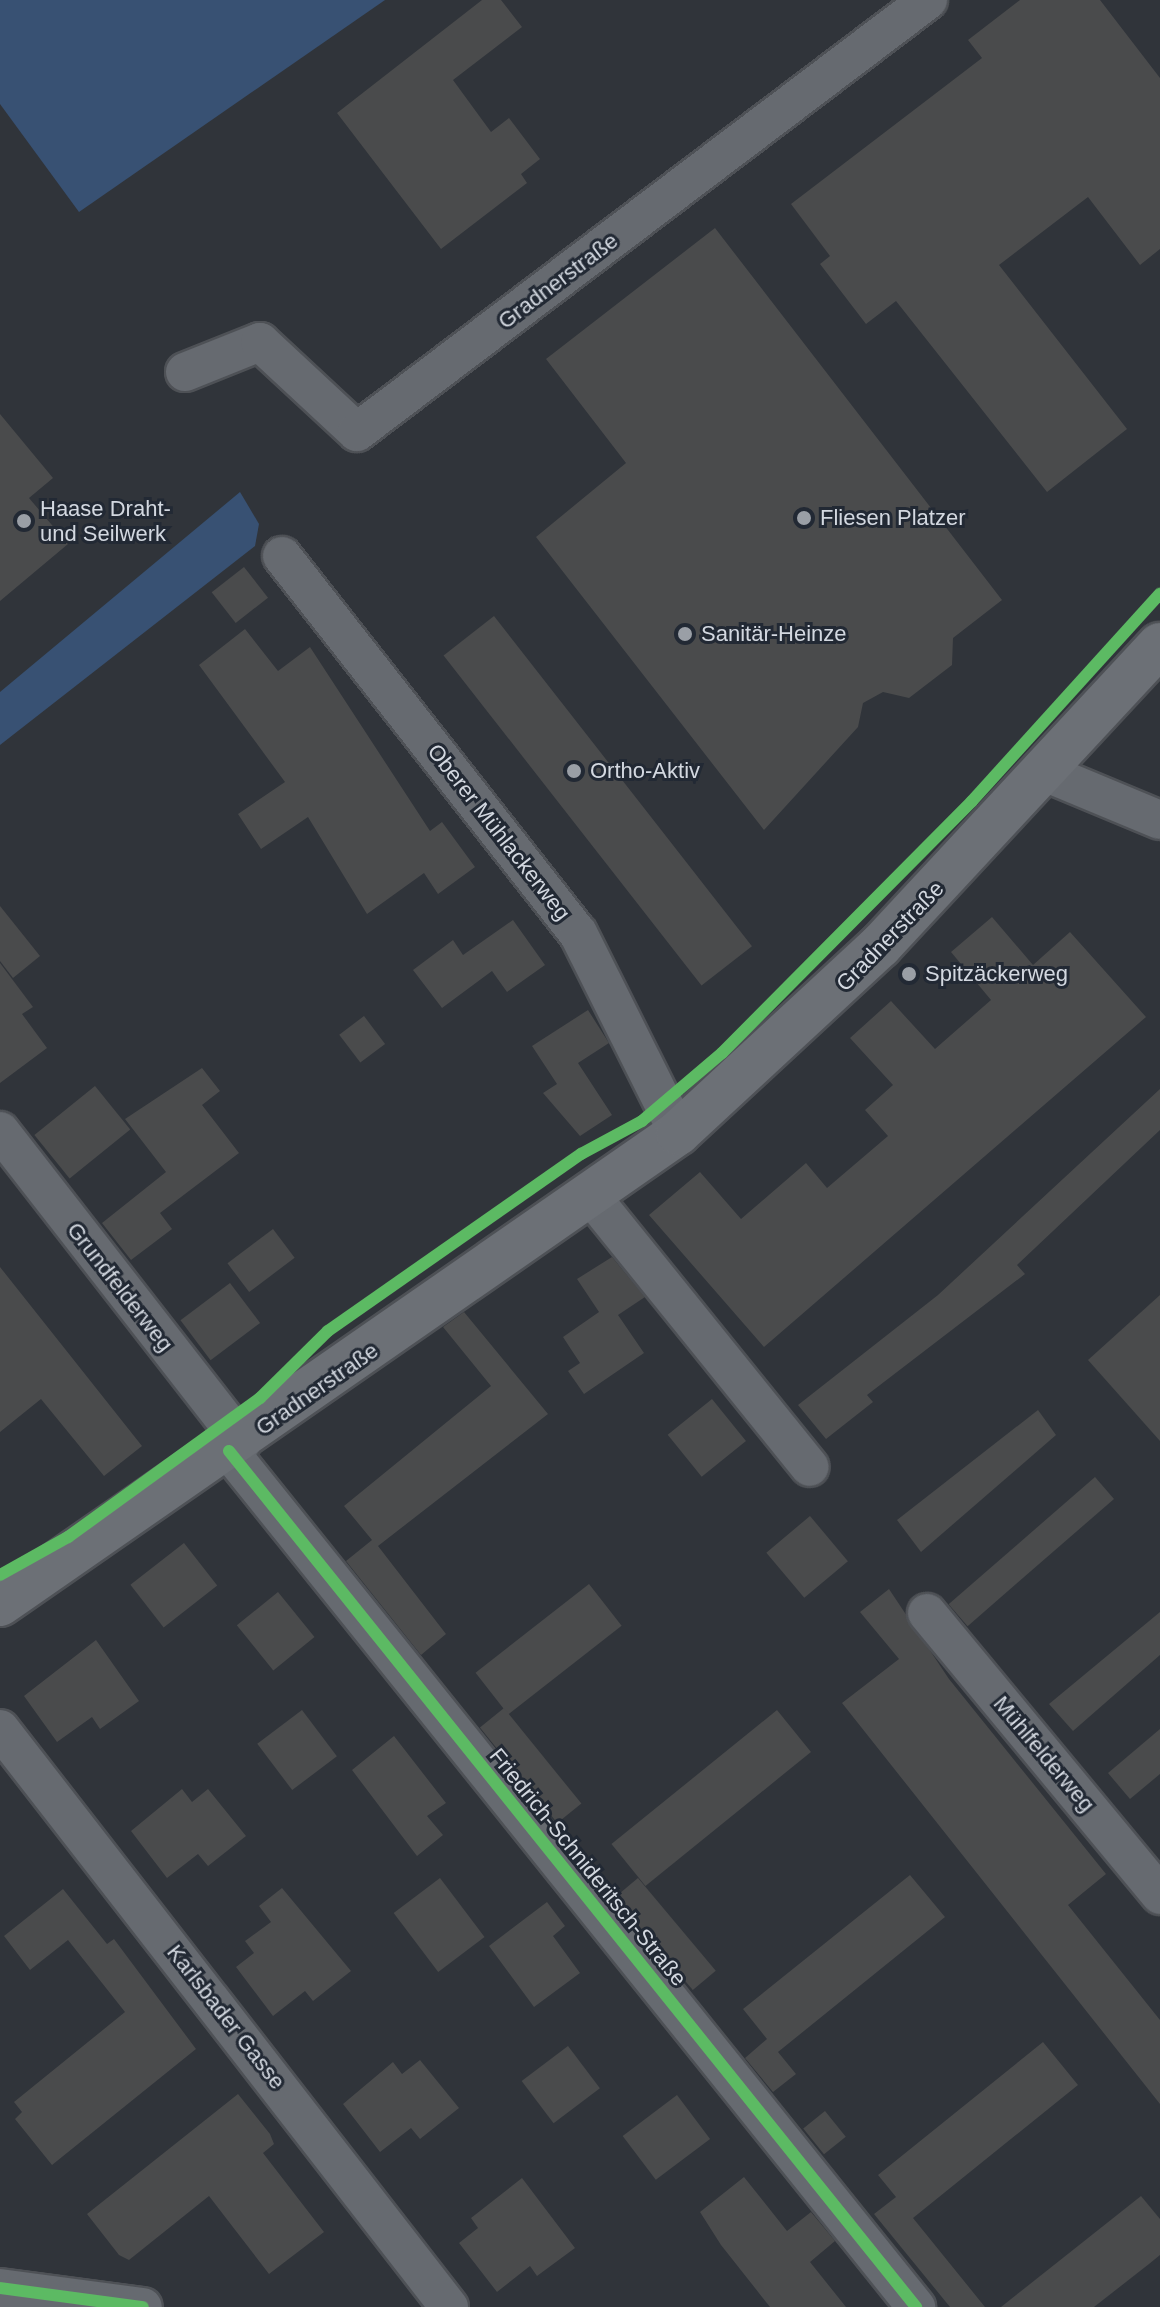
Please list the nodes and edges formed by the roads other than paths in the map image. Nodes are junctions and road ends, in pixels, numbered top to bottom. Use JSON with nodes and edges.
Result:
{"nodes":[{"id":1,"x":928,"y":0,"type":"edge"},
{"id":2,"x":185,"y":372,"type":"dead end"},
{"id":3,"x":282,"y":556,"type":"dead end"},
{"id":4,"x":1160,"y":645,"type":"edge"},
{"id":5,"x":1047,"y":773,"type":"junction"},
{"id":6,"x":1160,"y":820,"type":"edge"},
{"id":7,"x":0,"y":1131,"type":"edge"},
{"id":8,"x":678,"y":1133,"type":"junction"},
{"id":9,"x":591,"y":1196,"type":"junction"},
{"id":10,"x":235,"y":1447,"type":"junction"},
{"id":11,"x":810,"y":1467,"type":"dead end"},
{"id":12,"x":3,"y":1598,"type":"edge"},
{"id":13,"x":927,"y":1613,"type":"dead end"},
{"id":14,"x":0,"y":1729,"type":"edge"},
{"id":15,"x":1160,"y":1895,"type":"edge"},
{"id":16,"x":0,"y":2288,"type":"edge"},
{"id":17,"x":143,"y":2307,"type":"edge"},
{"id":18,"x":449,"y":2307,"type":"edge"},
{"id":19,"x":916,"y":2307,"type":"edge"}],
"edges":[{"from":1,"to":2,"type":"street","name":"Gradnerstraße"},
{"from":3,"to":8,"type":"street","name":"Oberer Mühlackerweg"},
{"from":4,"to":5,"type":"main road","name":"Gradnerstraße"},
{"from":5,"to":6,"type":"street"},
{"from":5,"to":8,"type":"main road","name":"Gradnerstraße"},
{"from":7,"to":10,"type":"street","name":"Grundfelderweg"},
{"from":8,"to":9,"type":"main road","name":"Gradnerstraße"},
{"from":9,"to":10,"type":"main road","name":"Gradnerstraße"},
{"from":9,"to":11,"type":"street"},
{"from":10,"to":12,"type":"main road","name":"Gradnerstraße"},
{"from":10,"to":19,"type":"street","name":"Friedrich-Schnideritsch-Straße"},
{"from":13,"to":15,"type":"street","name":"Mühlfelderweg"},
{"from":14,"to":18,"type":"street","name":"Karlsbader Gasse"},
{"from":16,"to":17,"type":"street"}]}
